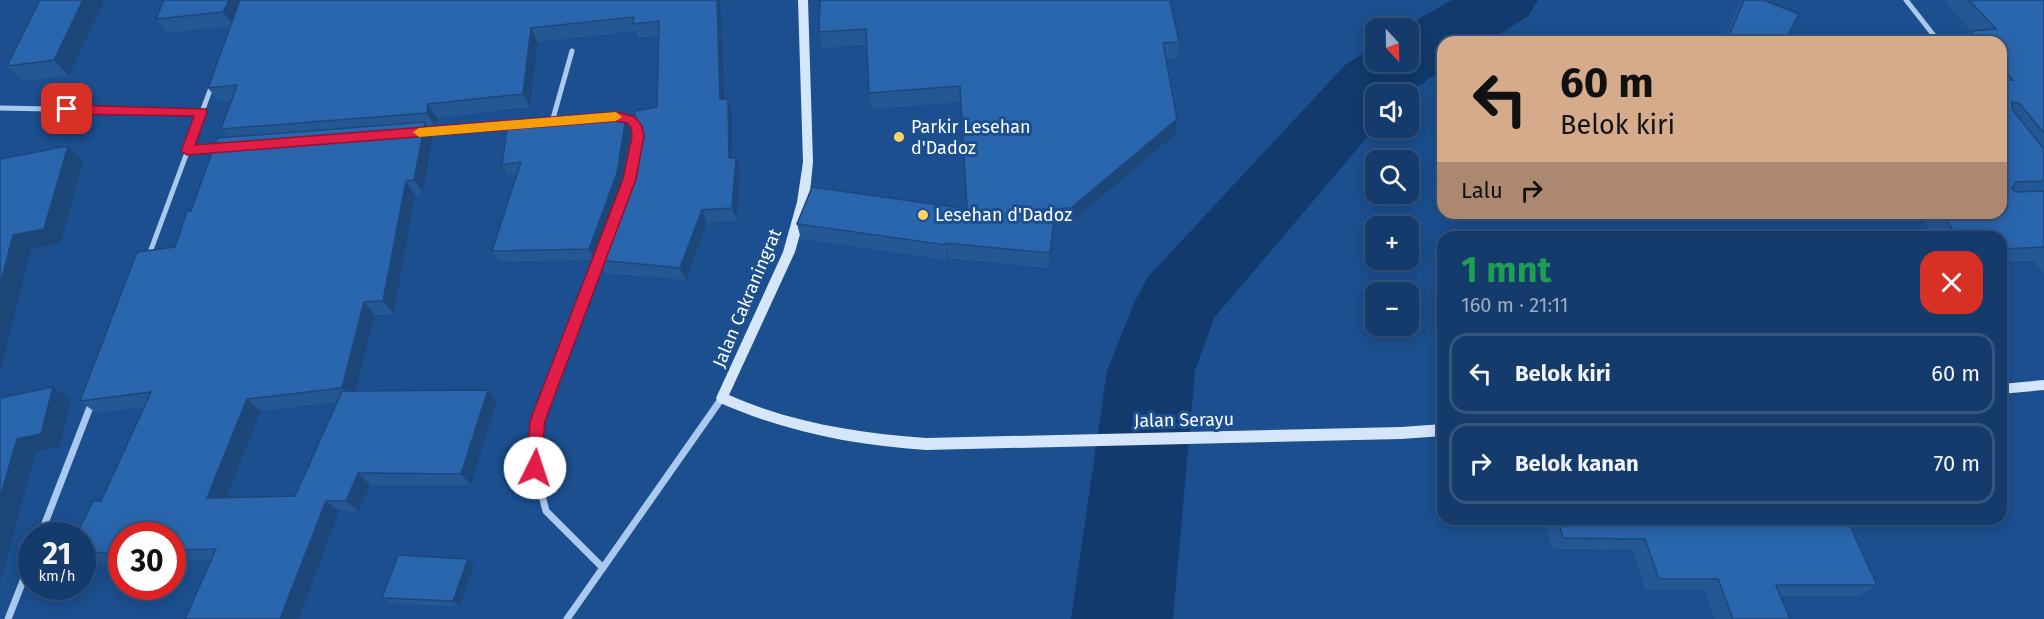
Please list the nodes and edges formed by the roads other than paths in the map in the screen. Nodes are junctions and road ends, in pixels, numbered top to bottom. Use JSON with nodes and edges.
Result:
{"nodes":[{"id":1,"x":803,"y":0,"type":"edge"},
{"id":2,"x":1906,"y":0,"type":"edge"},
{"id":3,"x":1935,"y":36,"type":"edge"},
{"id":4,"x":572,"y":51,"type":"dead end"},
{"id":5,"x":214,"y":79,"type":"edge"},
{"id":6,"x":0,"y":108,"type":"edge"},
{"id":7,"x":201,"y":112,"type":"junction"},
{"id":8,"x":606,"y":117,"type":"edge"},
{"id":9,"x":617,"y":117,"type":"edge"},
{"id":10,"x":552,"y":122,"type":"junction"},
{"id":11,"x":541,"y":123,"type":"edge"},
{"id":12,"x":517,"y":125,"type":"edge"},
{"id":13,"x":411,"y":133,"type":"edge"},
{"id":14,"x":638,"y":136,"type":"edge"},
{"id":15,"x":234,"y":147,"type":"edge"},
{"id":16,"x":187,"y":151,"type":"junction"},
{"id":17,"x":605,"y":243,"type":"edge"},
{"id":18,"x":148,"y":257,"type":"edge"},
{"id":19,"x":2044,"y":386,"type":"edge"},
{"id":20,"x":2007,"y":389,"type":"edge"},
{"id":21,"x":96,"y":391,"type":"edge"},
{"id":22,"x":722,"y":398,"type":"junction"},
{"id":23,"x":1437,"y":430,"type":"edge"},
{"id":24,"x":45,"y":522,"type":"edge"},
{"id":25,"x":603,"y":568,"type":"junction"},
{"id":26,"x":18,"y":594,"type":"edge"},
{"id":27,"x":8,"y":619,"type":"edge"},
{"id":28,"x":567,"y":619,"type":"edge"}],
"edges":[{"from":1,"to":22,"type":"street","name":"Jalan Cakraningrat"},
{"from":2,"to":3,"type":"street"},
{"from":4,"to":10,"type":"street"},
{"from":5,"to":7,"type":"street"},
{"from":6,"to":7,"type":"street"},
{"from":7,"to":16,"type":"street"},
{"from":8,"to":10,"type":"street"},
{"from":9,"to":14,"type":"street"},
{"from":10,"to":11,"type":"street"},
{"from":12,"to":13,"type":"street"},
{"from":15,"to":16,"type":"street"},
{"from":16,"to":18,"type":"street"},
{"from":17,"to":25,"type":"street"},
{"from":19,"to":20,"type":"street"},
{"from":21,"to":24,"type":"street"},
{"from":22,"to":23,"type":"street","name":"Jalan Serayu"},
{"from":22,"to":25,"type":"street"},
{"from":25,"to":28,"type":"street"},
{"from":26,"to":27,"type":"street"}]}
